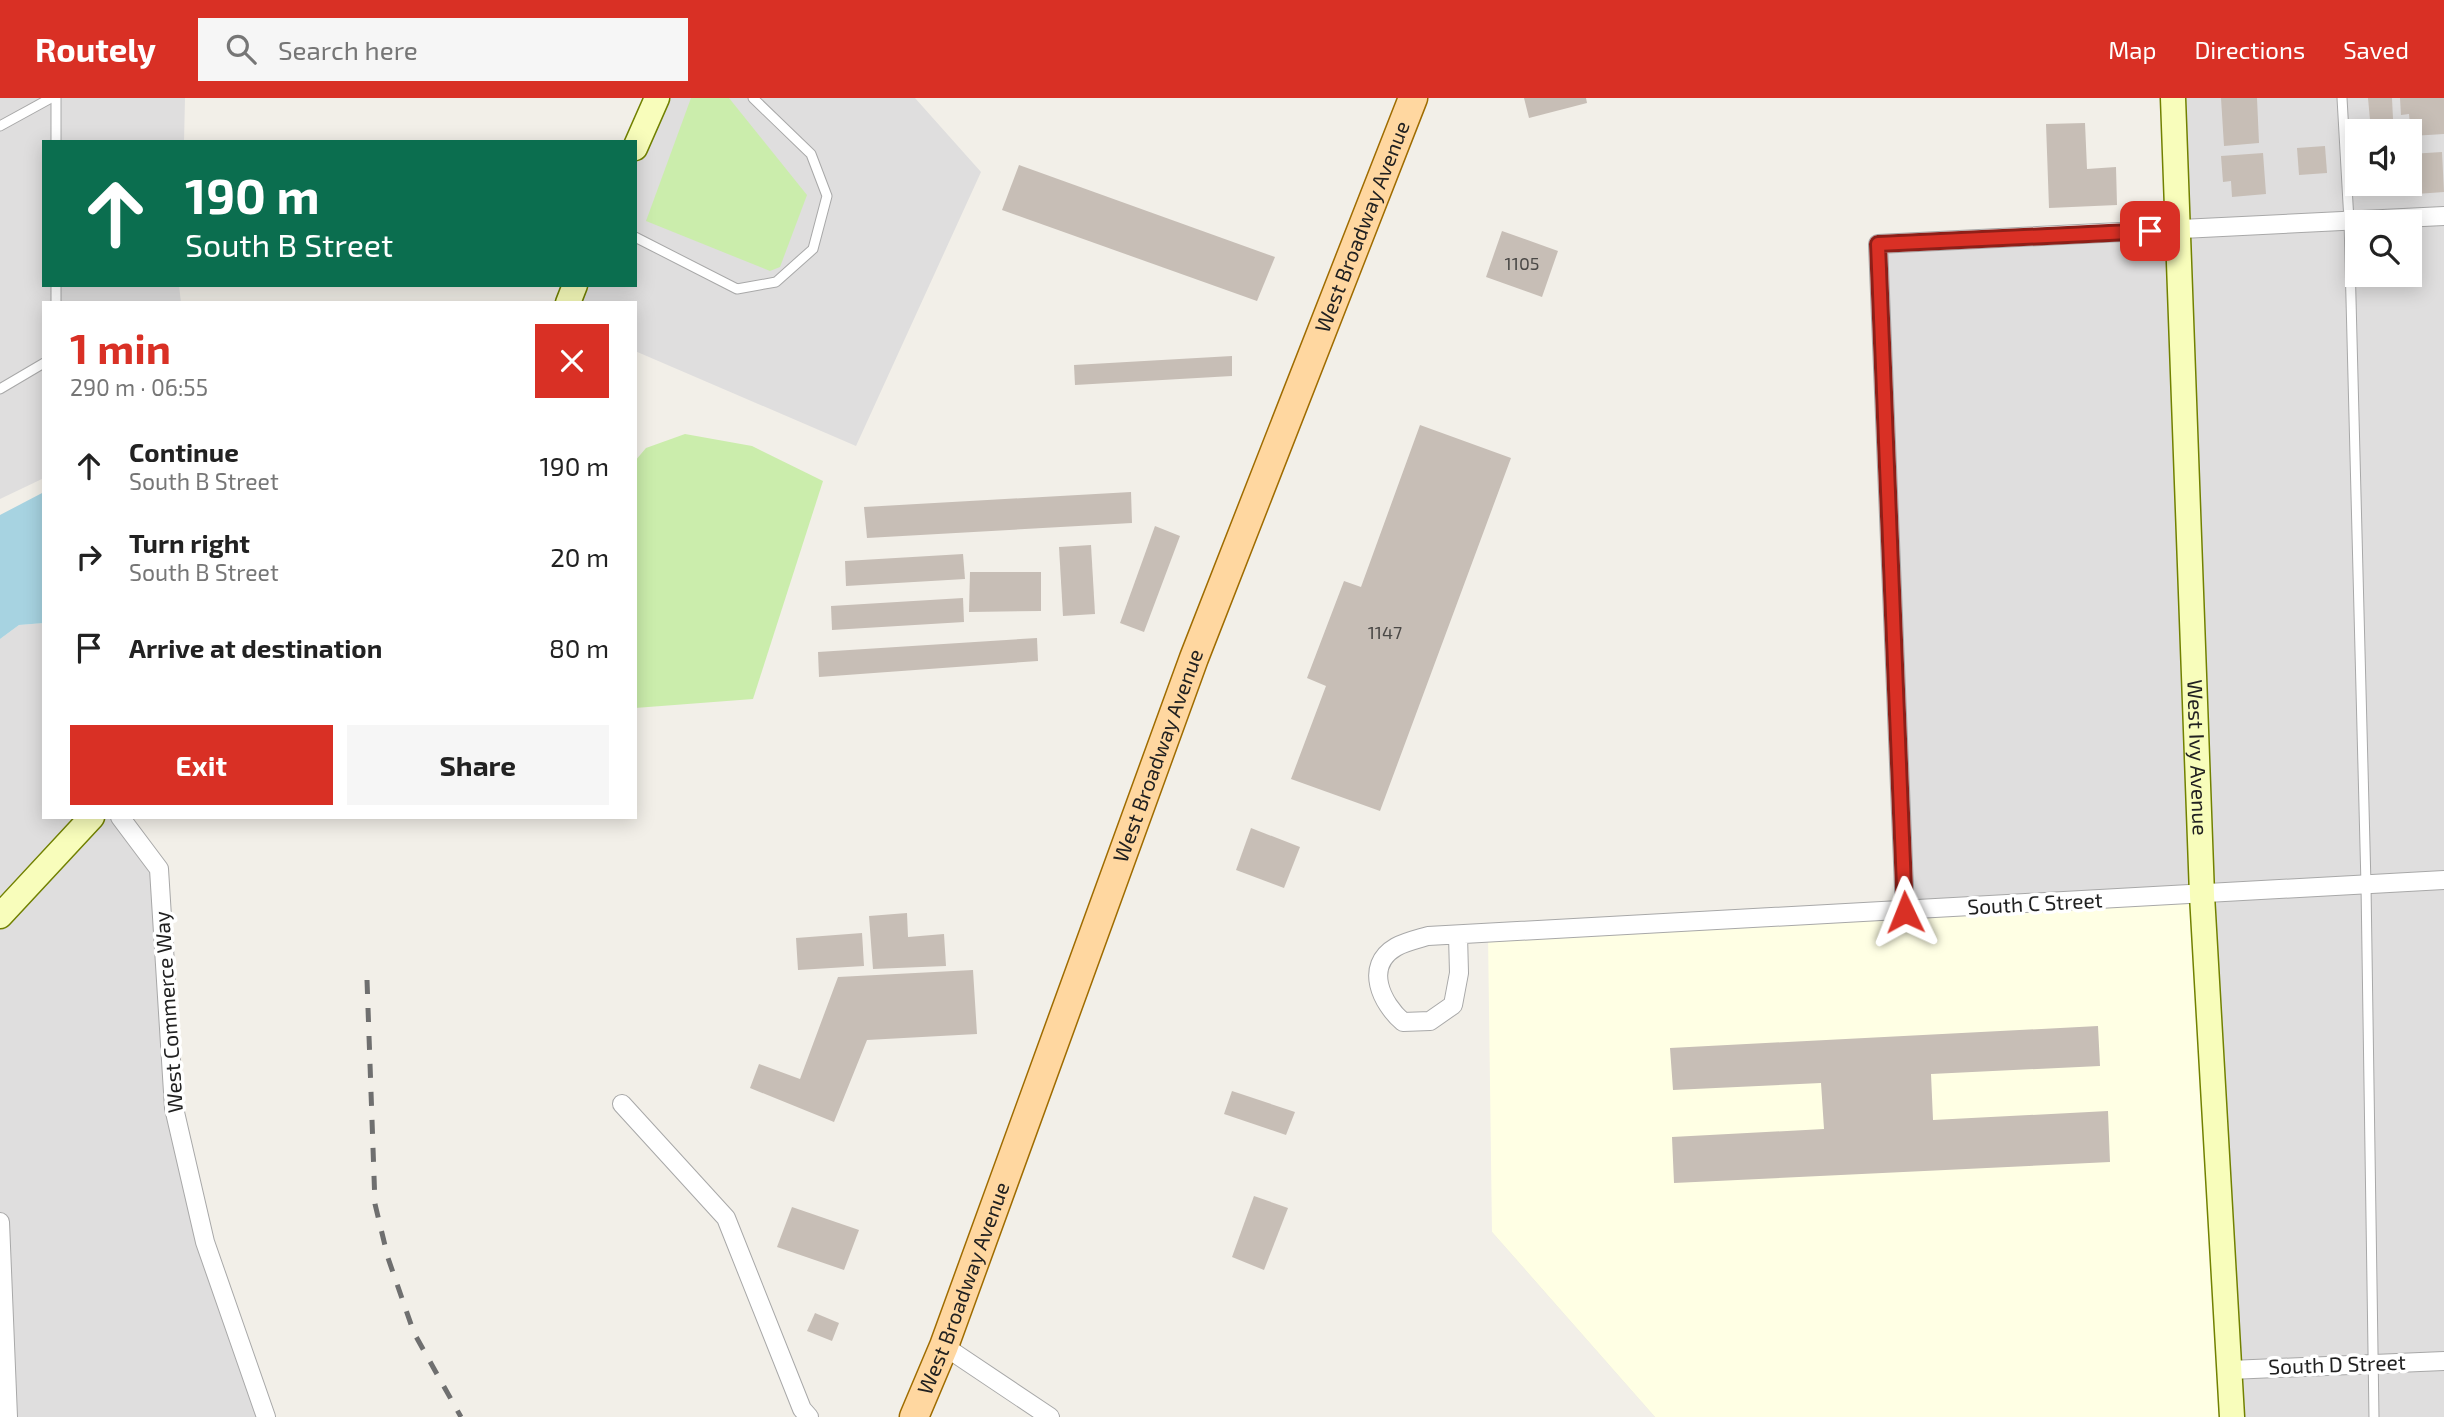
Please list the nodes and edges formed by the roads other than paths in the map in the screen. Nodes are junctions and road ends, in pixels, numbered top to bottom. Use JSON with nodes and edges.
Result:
{"nodes":[{"id":1,"x":51,"y":98,"type":"edge"},
{"id":2,"x":57,"y":98,"type":"edge"},
{"id":3,"x":657,"y":98,"type":"edge"},
{"id":4,"x":753,"y":98,"type":"edge"},
{"id":5,"x":1413,"y":98,"type":"edge"},
{"id":6,"x":2172,"y":98,"type":"edge"},
{"id":7,"x":2342,"y":98,"type":"edge"},
{"id":8,"x":0,"y":125,"type":"edge"},
{"id":9,"x":56,"y":140,"type":"edge"},
{"id":10,"x":637,"y":143,"type":"edge"},
{"id":11,"x":2348,"y":210,"type":"edge"},
{"id":12,"x":2444,"y":216,"type":"edge"},
{"id":13,"x":2422,"y":217,"type":"edge"},
{"id":14,"x":2345,"y":221,"type":"edge"},
{"id":15,"x":2178,"y":229,"type":"junction"},
{"id":16,"x":637,"y":238,"type":"edge"},
{"id":17,"x":2351,"y":287,"type":"edge"},
{"id":18,"x":42,"y":364,"type":"edge"},
{"id":19,"x":0,"y":389,"type":"edge"},
{"id":20,"x":90,"y":819,"type":"edge"},
{"id":21,"x":122,"y":819,"type":"edge"},
{"id":22,"x":2444,"y":880,"type":"edge"},
{"id":23,"x":2366,"y":885,"type":"junction"},
{"id":24,"x":2202,"y":895,"type":"junction"},
{"id":25,"x":1905,"y":912,"type":"junction"},
{"id":26,"x":0,"y":916,"type":"edge"},
{"id":27,"x":1458,"y":935,"type":"junction"},
{"id":28,"x":622,"y":1104,"type":"dead end"},
{"id":29,"x":0,"y":1222,"type":"edge"},
{"id":30,"x":944,"y":1346,"type":"junction"},
{"id":31,"x":2444,"y":1361,"type":"edge"},
{"id":32,"x":2372,"y":1364,"type":"junction"},
{"id":33,"x":2230,"y":1370,"type":"junction"},
{"id":34,"x":8,"y":1417,"type":"edge"},
{"id":35,"x":266,"y":1417,"type":"edge"},
{"id":36,"x":809,"y":1417,"type":"edge"},
{"id":37,"x":914,"y":1417,"type":"edge"},
{"id":38,"x":1050,"y":1417,"type":"edge"},
{"id":39,"x":2232,"y":1417,"type":"edge"},
{"id":40,"x":2374,"y":1417,"type":"edge"}],
"edges":[{"from":1,"to":8,"type":"lane"},
{"from":2,"to":9,"type":"lane"},
{"from":3,"to":10,"type":"street"},
{"from":4,"to":16,"type":"lane"},
{"from":5,"to":30,"type":"main road","name":"West Broadway Avenue"},
{"from":6,"to":15,"type":"street","name":"West Ivy Avenue"},
{"from":7,"to":11,"type":"lane"},
{"from":12,"to":13,"type":"street"},
{"from":14,"to":15,"type":"street"},
{"from":15,"to":24,"type":"street","name":"West Ivy Avenue"},
{"from":15,"to":25,"type":"street"},
{"from":17,"to":23,"type":"lane"},
{"from":18,"to":19,"type":"lane"},
{"from":20,"to":26,"type":"street"},
{"from":21,"to":35,"type":"street","name":"West Commerce Way"},
{"from":22,"to":23,"type":"street","name":"South C Street"},
{"from":23,"to":24,"type":"street","name":"South C Street"},
{"from":23,"to":32,"type":"lane"},
{"from":24,"to":25,"type":"street","name":"South C Street"},
{"from":24,"to":33,"type":"street","name":"West Ivy Avenue"},
{"from":25,"to":27,"type":"street","name":"South C Street"},
{"from":27,"to":27,"type":"street","name":"South C Street"},
{"from":28,"to":36,"type":"street"},
{"from":29,"to":34,"type":"street"},
{"from":30,"to":37,"type":"main road","name":"West Broadway Avenue"},
{"from":30,"to":38,"type":"street"},
{"from":31,"to":32,"type":"street","name":"South D Street"},
{"from":32,"to":33,"type":"street","name":"South D Street"},
{"from":32,"to":40,"type":"lane"},
{"from":33,"to":39,"type":"street","name":"West Ivy Avenue"}]}
